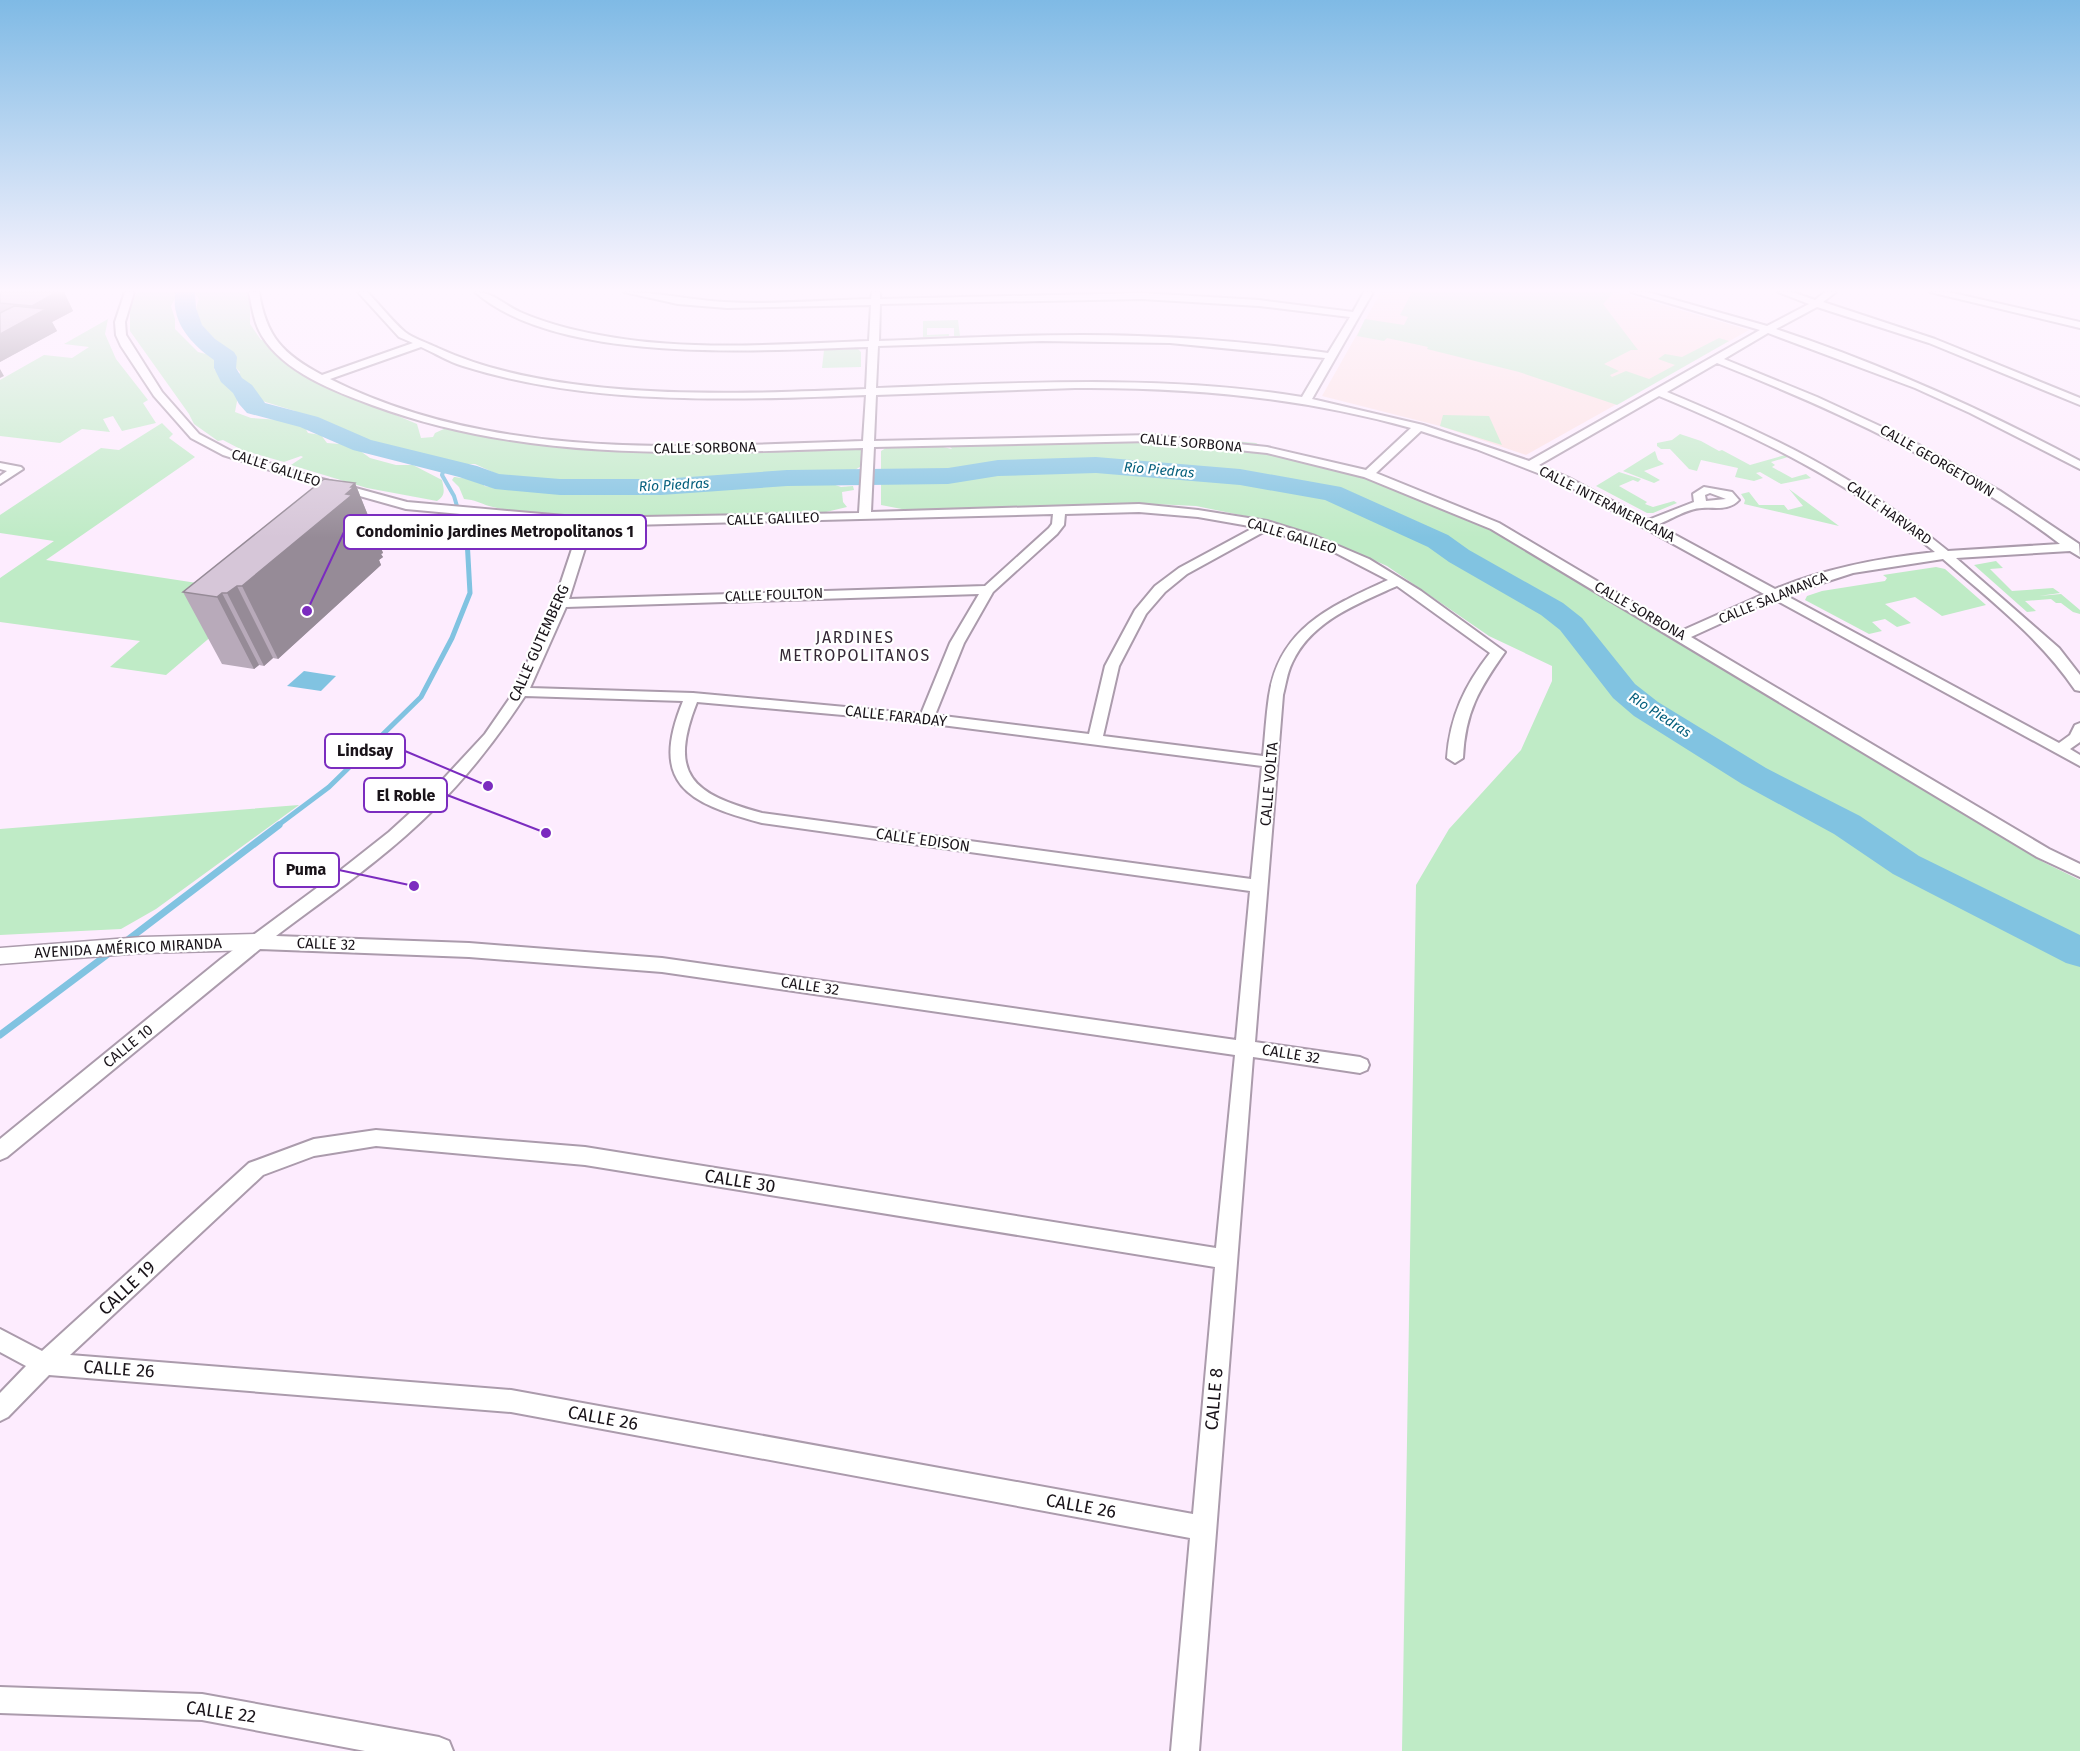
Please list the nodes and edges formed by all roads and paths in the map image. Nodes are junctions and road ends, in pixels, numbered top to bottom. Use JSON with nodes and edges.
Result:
{"nodes":[{"id":1,"x":144,"y":374,"type":"edge"},
{"id":2,"x":312,"y":374,"type":"edge"},
{"id":3,"x":335,"y":374,"type":"edge"},
{"id":4,"x":499,"y":374,"type":"edge"},
{"id":5,"x":872,"y":374,"type":"edge"},
{"id":6,"x":1321,"y":374,"type":"edge"},
{"id":7,"x":1693,"y":374,"type":"edge"},
{"id":8,"x":1753,"y":374,"type":"edge"},
{"id":9,"x":1889,"y":374,"type":"edge"},
{"id":10,"x":2012,"y":374,"type":"edge"},
{"id":11,"x":320,"y":379,"type":"junction"},
{"id":12,"x":872,"y":391,"type":"junction"},
{"id":13,"x":1659,"y":392,"type":"junction"},
{"id":14,"x":1305,"y":400,"type":"junction"},
{"id":15,"x":2080,"y":402,"type":"edge"},
{"id":16,"x":1419,"y":427,"type":"junction"},
{"id":17,"x":869,"y":450,"type":"junction"},
{"id":18,"x":1531,"y":465,"type":"junction"},
{"id":19,"x":0,"y":466,"type":"edge"},
{"id":20,"x":2080,"y":466,"type":"edge"},
{"id":21,"x":1368,"y":474,"type":"junction"},
{"id":22,"x":0,"y":481,"type":"edge"},
{"id":23,"x":1698,"y":504,"type":"dead end"},
{"id":24,"x":1060,"y":509,"type":"junction"},
{"id":25,"x":865,"y":512,"type":"junction"},
{"id":26,"x":587,"y":522,"type":"junction"},
{"id":27,"x":1650,"y":524,"type":"junction"},
{"id":28,"x":1267,"y":525,"type":"junction"},
{"id":29,"x":2078,"y":549,"type":"edge"},
{"id":30,"x":1946,"y":555,"type":"junction"},
{"id":31,"x":1397,"y":581,"type":"junction"},
{"id":32,"x":988,"y":590,"type":"junction"},
{"id":33,"x":1776,"y":595,"type":"junction"},
{"id":34,"x":561,"y":603,"type":"junction"},
{"id":35,"x":1682,"y":636,"type":"junction"},
{"id":36,"x":2080,"y":687,"type":"edge"},
{"id":37,"x":520,"y":692,"type":"junction"},
{"id":38,"x":692,"y":697,"type":"junction"},
{"id":39,"x":926,"y":719,"type":"junction"},
{"id":40,"x":2080,"y":728,"type":"edge"},
{"id":41,"x":1095,"y":741,"type":"junction"},
{"id":42,"x":2059,"y":750,"type":"junction"},
{"id":43,"x":1455,"y":758,"type":"dead end"},
{"id":44,"x":2080,"y":761,"type":"edge"},
{"id":45,"x":1270,"y":762,"type":"junction"},
{"id":46,"x":2080,"y":871,"type":"edge"},
{"id":47,"x":1260,"y":886,"type":"junction"},
{"id":48,"x":256,"y":942,"type":"junction"},
{"id":49,"x":0,"y":956,"type":"edge"},
{"id":50,"x":1245,"y":1047,"type":"junction"},
{"id":51,"x":1360,"y":1065,"type":"dead end"},
{"id":52,"x":0,"y":1151,"type":"edge"},
{"id":53,"x":256,"y":1168,"type":"joint"},
{"id":54,"x":1226,"y":1259,"type":"junction"},
{"id":55,"x":0,"y":1340,"type":"edge"},
{"id":56,"x":44,"y":1364,"type":"junction"},
{"id":57,"x":0,"y":1409,"type":"edge"},
{"id":58,"x":1204,"y":1528,"type":"junction"},
{"id":59,"x":0,"y":1700,"type":"edge"},
{"id":60,"x":439,"y":1751,"type":"edge"},
{"id":61,"x":1185,"y":1751,"type":"edge"}],
"edges":[{"from":1,"to":26,"type":"street","name":"CALLE GALILEO"},
{"from":2,"to":11,"type":"street","name":"CALLE SORBONA"},
{"from":3,"to":11,"type":"street"},
{"from":4,"to":12,"type":"street","name":"CALLE INTERAMERICANA"},
{"from":5,"to":12,"type":"street"},
{"from":6,"to":14,"type":"street"},
{"from":7,"to":13,"type":"street"},
{"from":8,"to":29,"type":"street","name":"CALLE GEORGETOWN"},
{"from":9,"to":20,"type":"street"},
{"from":10,"to":15,"type":"street"},
{"from":11,"to":17,"type":"street","name":"CALLE SORBONA"},
{"from":12,"to":14,"type":"street","name":"CALLE INTERAMERICANA"},
{"from":12,"to":17,"type":"street"},
{"from":13,"to":18,"type":"street"},
{"from":13,"to":30,"type":"street","name":"CALLE HARVARD"},
{"from":14,"to":16,"type":"street","name":"CALLE INTERAMERICANA"},
{"from":16,"to":18,"type":"street","name":"CALLE INTERAMERICANA"},
{"from":16,"to":21,"type":"street"},
{"from":17,"to":21,"type":"street","name":"CALLE SORBONA"},
{"from":17,"to":25,"type":"street"},
{"from":18,"to":27,"type":"street","name":"CALLE INTERAMERICANA"},
{"from":19,"to":22,"type":"street"},
{"from":21,"to":35,"type":"street","name":"CALLE SORBONA"},
{"from":23,"to":27,"type":"street"},
{"from":24,"to":25,"type":"street","name":"CALLE GALILEO"},
{"from":24,"to":28,"type":"street","name":"CALLE GALILEO"},
{"from":24,"to":32,"type":"street"},
{"from":25,"to":26,"type":"street","name":"CALLE GALILEO"},
{"from":26,"to":34,"type":"street","name":"CALLE GUTEMBERG"},
{"from":27,"to":33,"type":"street","name":"CALLE INTERAMERICANA"},
{"from":28,"to":31,"type":"street","name":"CALLE GALILEO"},
{"from":28,"to":41,"type":"street"},
{"from":29,"to":30,"type":"street","name":"CALLE SALAMANCA"},
{"from":30,"to":33,"type":"street","name":"CALLE SALAMANCA"},
{"from":30,"to":36,"type":"street","name":"CALLE HARVARD"},
{"from":31,"to":43,"type":"street","name":"CALLE GALILEO"},
{"from":31,"to":45,"type":"street","name":"CALLE VOLTA"},
{"from":32,"to":34,"type":"street","name":"CALLE FOULTON"},
{"from":32,"to":39,"type":"street"},
{"from":33,"to":35,"type":"street","name":"CALLE SALAMANCA"},
{"from":33,"to":42,"type":"street","name":"CALLE INTERAMERICANA"},
{"from":34,"to":37,"type":"street","name":"CALLE GUTEMBERG"},
{"from":35,"to":46,"type":"street","name":"CALLE SORBONA"},
{"from":37,"to":38,"type":"street","name":"CALLE FARADAY"},
{"from":37,"to":48,"type":"street","name":"CALLE GUTEMBERG"},
{"from":38,"to":39,"type":"street","name":"CALLE FARADAY"},
{"from":38,"to":47,"type":"street","name":"CALLE EDISON"},
{"from":39,"to":41,"type":"street","name":"CALLE FARADAY"},
{"from":40,"to":42,"type":"street"},
{"from":41,"to":45,"type":"street","name":"CALLE FARADAY"},
{"from":42,"to":44,"type":"street","name":"CALLE INTERAMERICANA"},
{"from":45,"to":47,"type":"street","name":"CALLE VOLTA"},
{"from":47,"to":50,"type":"street","name":"CALLE VOLTA"},
{"from":48,"to":49,"type":"street","name":"AVENIDA AMÉRICO MIRANDA"},
{"from":48,"to":50,"type":"street","name":"CALLE 32"},
{"from":48,"to":52,"type":"street","name":"CALLE 10"},
{"from":50,"to":51,"type":"street","name":"CALLE 32"},
{"from":50,"to":54,"type":"street","name":"CALLE 8"},
{"from":53,"to":54,"type":"street","name":"CALLE 30"},
{"from":53,"to":56,"type":"street","name":"CALLE 19"},
{"from":54,"to":58,"type":"street","name":"CALLE 8"},
{"from":55,"to":56,"type":"street","name":"CALLE 26"},
{"from":56,"to":57,"type":"street","name":"CALLE 19"},
{"from":56,"to":58,"type":"street","name":"CALLE 26"},
{"from":58,"to":61,"type":"street","name":"CALLE 8"},
{"from":59,"to":60,"type":"street","name":"CALLE 22"}]}
